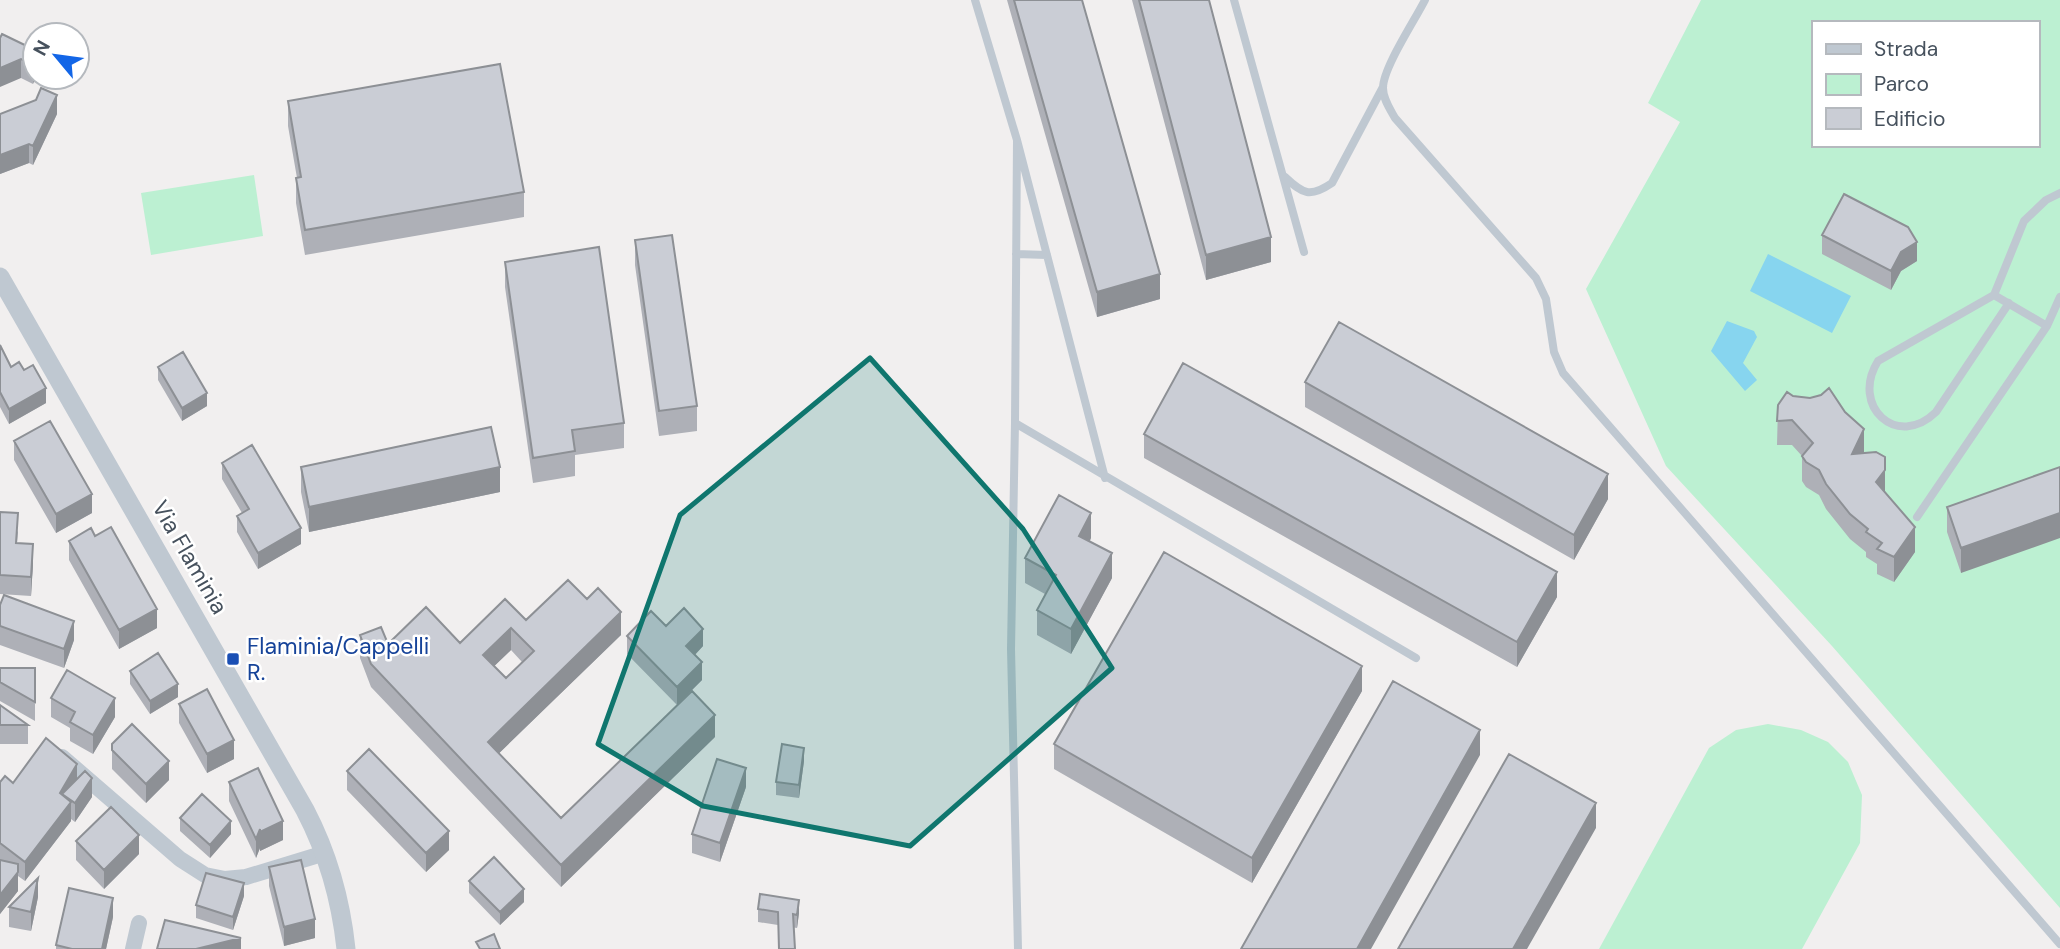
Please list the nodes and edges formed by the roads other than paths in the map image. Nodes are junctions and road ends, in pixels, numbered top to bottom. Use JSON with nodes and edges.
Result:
{"nodes":[{"id":1,"x":975,"y":0,"type":"edge"},
{"id":2,"x":1234,"y":0,"type":"edge"},
{"id":3,"x":1425,"y":0,"type":"edge"},
{"id":4,"x":1382,"y":87,"type":"junction"},
{"id":5,"x":1017,"y":140,"type":"junction"},
{"id":6,"x":1283,"y":175,"type":"junction"},
{"id":7,"x":2060,"y":193,"type":"edge"},
{"id":8,"x":1304,"y":252,"type":"dead end"},
{"id":9,"x":1016,"y":254,"type":"junction"},
{"id":10,"x":1047,"y":255,"type":"junction"},
{"id":11,"x":0,"y":276,"type":"edge"},
{"id":12,"x":1994,"y":295,"type":"junction"},
{"id":13,"x":2059,"y":301,"type":"edge"},
{"id":14,"x":2008,"y":303,"type":"junction"},
{"id":15,"x":2047,"y":326,"type":"junction"},
{"id":16,"x":1015,"y":423,"type":"junction"},
{"id":17,"x":1105,"y":478,"type":"junction"},
{"id":18,"x":1917,"y":517,"type":"dead end"},
{"id":19,"x":1416,"y":658,"type":"dead end"},
{"id":20,"x":60,"y":755,"type":"edge"},
{"id":21,"x":325,"y":853,"type":"junction"},
{"id":22,"x":139,"y":923,"type":"dead end"},
{"id":23,"x":2060,"y":944,"type":"edge"},
{"id":24,"x":134,"y":949,"type":"edge"},
{"id":25,"x":346,"y":949,"type":"edge"},
{"id":26,"x":1018,"y":949,"type":"edge"}],
"edges":[{"from":1,"to":5,"type":"lane"},
{"from":2,"to":6,"type":"lane"},
{"from":3,"to":4,"type":"lane"},
{"from":4,"to":6,"type":"lane"},
{"from":4,"to":23,"type":"lane"},
{"from":5,"to":9,"type":"lane"},
{"from":5,"to":10,"type":"lane"},
{"from":6,"to":8,"type":"lane"},
{"from":7,"to":12,"type":"lane"},
{"from":9,"to":10,"type":"lane"},
{"from":9,"to":16,"type":"lane"},
{"from":10,"to":17,"type":"lane"},
{"from":11,"to":21,"type":"street","name":"Via Flaminia"},
{"from":12,"to":14,"type":"lane"},
{"from":12,"to":14,"type":"lane"},
{"from":13,"to":15,"type":"lane"},
{"from":14,"to":15,"type":"lane"},
{"from":15,"to":18,"type":"lane"},
{"from":16,"to":17,"type":"lane"},
{"from":16,"to":26,"type":"lane"},
{"from":17,"to":19,"type":"lane"},
{"from":20,"to":21,"type":"street"},
{"from":21,"to":25,"type":"street","name":"Via Flaminia"},
{"from":22,"to":24,"type":"street"}]}
